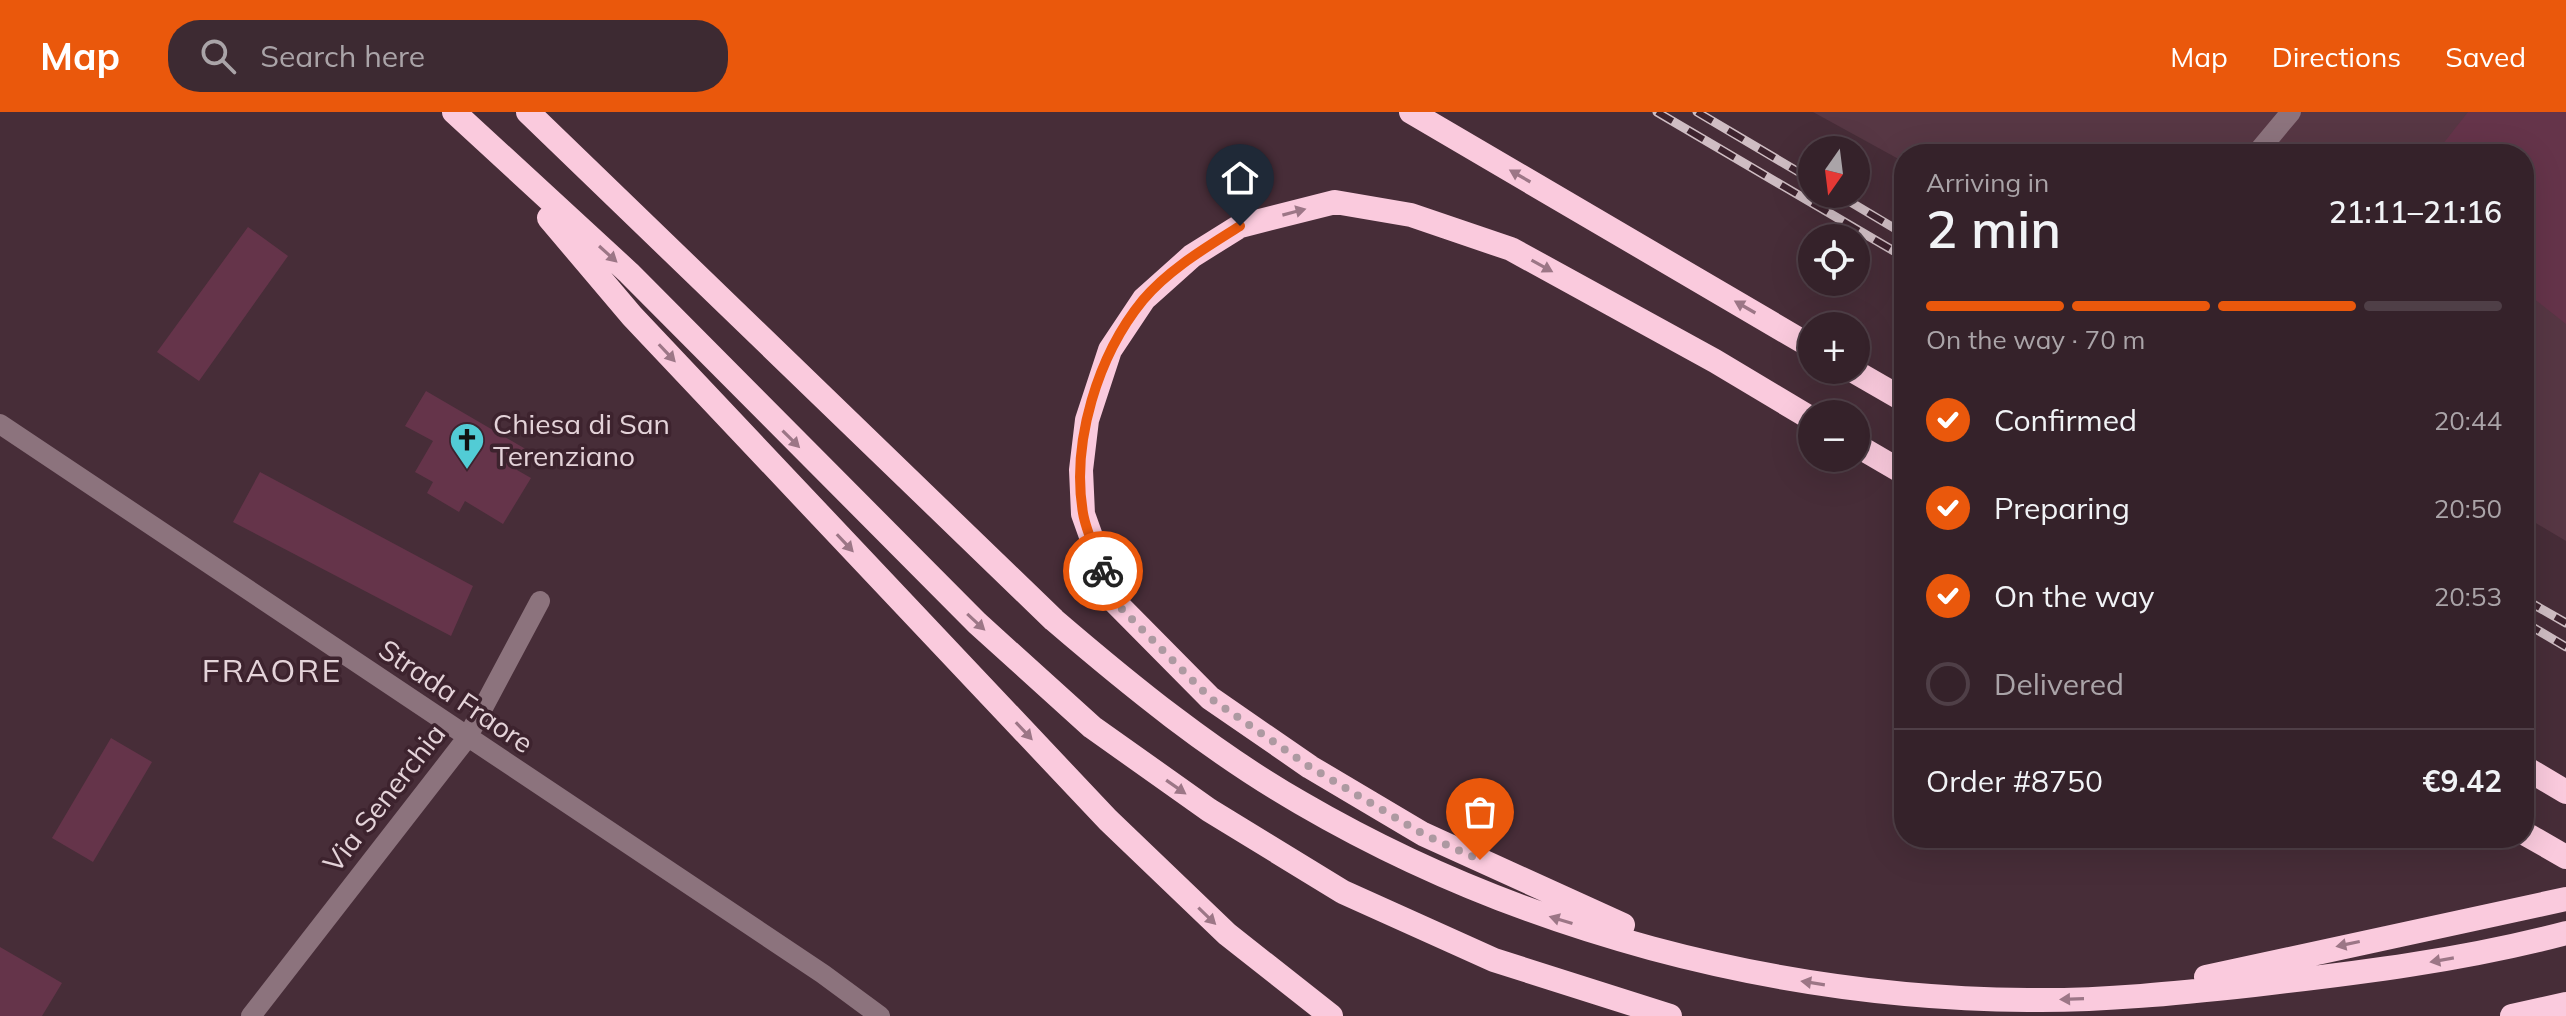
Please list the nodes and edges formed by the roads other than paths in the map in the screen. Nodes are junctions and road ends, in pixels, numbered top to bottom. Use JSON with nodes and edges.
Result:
{"nodes":[{"id":1,"x":454,"y":112,"type":"edge"},
{"id":2,"x":528,"y":112,"type":"edge"},
{"id":3,"x":1411,"y":112,"type":"edge"},
{"id":4,"x":2291,"y":112,"type":"edge"},
{"id":5,"x":2264,"y":144,"type":"edge"},
{"id":6,"x":488,"y":146,"type":"junction"},
{"id":7,"x":1798,"y":339,"type":"edge"},
{"id":8,"x":1870,"y":380,"type":"edge"},
{"id":9,"x":1894,"y":394,"type":"edge"},
{"id":10,"x":1798,"y":411,"type":"edge"},
{"id":11,"x":0,"y":424,"type":"edge"},
{"id":12,"x":1870,"y":453,"type":"edge"},
{"id":13,"x":1894,"y":467,"type":"edge"},
{"id":14,"x":540,"y":601,"type":"dead end"},
{"id":15,"x":467,"y":738,"type":"junction"},
{"id":16,"x":2534,"y":773,"type":"edge"},
{"id":17,"x":2566,"y":792,"type":"edge"},
{"id":18,"x":2534,"y":839,"type":"edge"},
{"id":19,"x":2566,"y":857,"type":"edge"},
{"id":20,"x":2566,"y":899,"type":"edge"},
{"id":21,"x":2566,"y":933,"type":"edge"},
{"id":22,"x":1705,"y":962,"type":"junction"},
{"id":23,"x":2110,"y":998,"type":"junction"},
{"id":24,"x":2566,"y":1004,"type":"edge"},
{"id":25,"x":251,"y":1016,"type":"edge"},
{"id":26,"x":880,"y":1016,"type":"edge"},
{"id":27,"x":1331,"y":1016,"type":"edge"},
{"id":28,"x":1670,"y":1016,"type":"edge"},
{"id":29,"x":2512,"y":1016,"type":"edge"}],
"edges":[{"from":1,"to":6,"type":"highway"},
{"from":22,"to":2,"type":"highway","one_way":true},
{"from":7,"to":3,"type":"highway","one_way":true},
{"from":4,"to":5,"type":"street"},
{"from":6,"to":27,"type":"highway","one_way":true},
{"from":6,"to":28,"type":"highway","one_way":true},
{"from":8,"to":9,"type":"highway"},
{"from":22,"to":10,"type":"highway","one_way":true},
{"from":11,"to":15,"type":"street","name":"Strada Fraore"},
{"from":12,"to":13,"type":"highway"},
{"from":14,"to":15,"type":"street","name":"Via Senerchia"},
{"from":15,"to":25,"type":"street","name":"Via Senerchia"},
{"from":15,"to":26,"type":"street","name":"Strada Fraore"},
{"from":16,"to":17,"type":"highway"},
{"from":18,"to":19,"type":"highway"},
{"from":20,"to":23,"type":"highway","one_way":true},
{"from":21,"to":23,"type":"highway","one_way":true},
{"from":23,"to":22,"type":"highway","one_way":true},
{"from":24,"to":29,"type":"highway"}]}
